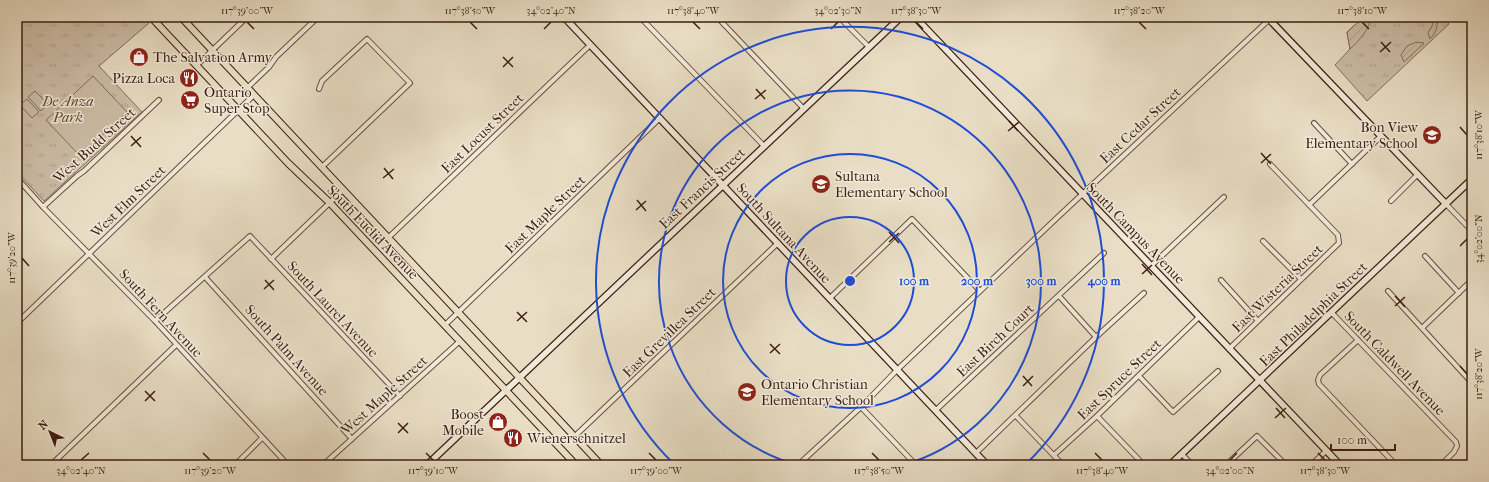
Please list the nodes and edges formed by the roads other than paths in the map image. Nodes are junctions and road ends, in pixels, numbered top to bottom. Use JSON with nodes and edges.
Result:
{"nodes":[{"id":1,"x":152,"y":17,"type":"edge"},
{"id":2,"x":181,"y":17,"type":"edge"},
{"id":3,"x":247,"y":17,"type":"edge"},
{"id":4,"x":318,"y":17,"type":"edge"},
{"id":5,"x":564,"y":17,"type":"edge"},
{"id":6,"x":640,"y":17,"type":"edge"},
{"id":7,"x":717,"y":17,"type":"edge"},
{"id":8,"x":839,"y":17,"type":"edge"},
{"id":9,"x":901,"y":17,"type":"edge"},
{"id":10,"x":915,"y":17,"type":"edge"},
{"id":11,"x":1269,"y":18,"type":"edge"},
{"id":12,"x":590,"y":45,"type":"junction"},
{"id":13,"x":869,"y":47,"type":"junction"},
{"id":14,"x":212,"y":50,"type":"junction"},
{"id":15,"x":197,"y":65,"type":"junction"},
{"id":16,"x":247,"y":88,"type":"junction"},
{"id":17,"x":320,"y":89,"type":"dead end"},
{"id":18,"x":254,"y":95,"type":"junction"},
{"id":19,"x":159,"y":100,"type":"dead end"},
{"id":20,"x":238,"y":109,"type":"junction"},
{"id":21,"x":804,"y":109,"type":"junction"},
{"id":22,"x":660,"y":118,"type":"junction"},
{"id":23,"x":1314,"y":123,"type":"dead end"},
{"id":24,"x":1381,"y":136,"type":"junction"},
{"id":25,"x":764,"y":146,"type":"junction"},
{"id":26,"x":1270,"y":164,"type":"dead end"},
{"id":27,"x":1352,"y":164,"type":"junction"},
{"id":28,"x":322,"y":168,"type":"junction"},
{"id":29,"x":1417,"y":175,"type":"junction"},
{"id":30,"x":17,"y":178,"type":"edge"},
{"id":31,"x":1472,"y":179,"type":"edge"},
{"id":32,"x":723,"y":185,"type":"junction"},
{"id":33,"x":343,"y":190,"type":"junction"},
{"id":34,"x":1082,"y":195,"type":"junction"},
{"id":35,"x":1224,"y":197,"type":"dead end"},
{"id":36,"x":1390,"y":201,"type":"dead end"},
{"id":37,"x":330,"y":203,"type":"junction"},
{"id":38,"x":1446,"y":204,"type":"junction"},
{"id":39,"x":1309,"y":205,"type":"junction"},
{"id":40,"x":43,"y":206,"type":"junction"},
{"id":41,"x":1471,"y":229,"type":"edge"},
{"id":42,"x":388,"y":238,"type":"junction"},
{"id":43,"x":1263,"y":241,"type":"dead end"},
{"id":44,"x":778,"y":243,"type":"junction"},
{"id":45,"x":1104,"y":253,"type":"dead end"},
{"id":46,"x":89,"y":254,"type":"junction"},
{"id":47,"x":1425,"y":256,"type":"dead end"},
{"id":48,"x":271,"y":259,"type":"junction"},
{"id":49,"x":1151,"y":266,"type":"junction"},
{"id":50,"x":205,"y":277,"type":"junction"},
{"id":51,"x":1301,"y":279,"type":"junction"},
{"id":52,"x":1222,"y":280,"type":"dead end"},
{"id":53,"x":1472,"y":280,"type":"edge"},
{"id":54,"x":980,"y":291,"type":"junction"},
{"id":55,"x":1388,"y":291,"type":"dead end"},
{"id":56,"x":1144,"y":293,"type":"dead end"},
{"id":57,"x":1459,"y":293,"type":"junction"},
{"id":58,"x":1059,"y":296,"type":"junction"},
{"id":59,"x":830,"y":298,"type":"junction"},
{"id":60,"x":458,"y":313,"type":"junction"},
{"id":61,"x":1332,"y":313,"type":"junction"},
{"id":62,"x":1199,"y":317,"type":"junction"},
{"id":63,"x":155,"y":321,"type":"junction"},
{"id":64,"x":1258,"y":321,"type":"junction"},
{"id":65,"x":17,"y":323,"type":"edge"},
{"id":66,"x":445,"y":325,"type":"junction"},
{"id":67,"x":1422,"y":328,"type":"junction"},
{"id":68,"x":1096,"y":337,"type":"junction"},
{"id":69,"x":1358,"y":340,"type":"junction"},
{"id":70,"x":460,"y":341,"type":"junction"},
{"id":71,"x":176,"y":345,"type":"junction"},
{"id":72,"x":1229,"y":349,"type":"junction"},
{"id":73,"x":897,"y":370,"type":"junction"},
{"id":74,"x":1218,"y":371,"type":"dead end"},
{"id":75,"x":1139,"y":376,"type":"junction"},
{"id":76,"x":520,"y":377,"type":"junction"},
{"id":77,"x":1260,"y":381,"type":"junction"},
{"id":78,"x":1472,"y":383,"type":"edge"},
{"id":79,"x":506,"y":390,"type":"junction"},
{"id":80,"x":400,"y":396,"type":"junction"},
{"id":81,"x":861,"y":407,"type":"junction"},
{"id":82,"x":936,"y":410,"type":"junction"},
{"id":83,"x":1016,"y":416,"type":"junction"},
{"id":84,"x":1097,"y":416,"type":"junction"},
{"id":85,"x":575,"y":436,"type":"junction"},
{"id":86,"x":262,"y":438,"type":"junction"},
{"id":87,"x":352,"y":439,"type":"junction"},
{"id":88,"x":1326,"y":451,"type":"junction"},
{"id":89,"x":976,"y":453,"type":"junction"},
{"id":90,"x":1182,"y":454,"type":"junction"},
{"id":91,"x":1054,"y":455,"type":"junction"},
{"id":92,"x":51,"y":465,"type":"edge"},
{"id":93,"x":235,"y":465,"type":"edge"},
{"id":94,"x":288,"y":465,"type":"edge"},
{"id":95,"x":323,"y":465,"type":"edge"},
{"id":96,"x":427,"y":465,"type":"edge"},
{"id":97,"x":576,"y":465,"type":"edge"},
{"id":98,"x":601,"y":465,"type":"edge"},
{"id":99,"x":798,"y":465,"type":"edge"},
{"id":100,"x":916,"y":465,"type":"edge"},
{"id":101,"x":987,"y":465,"type":"edge"},
{"id":102,"x":1063,"y":465,"type":"edge"},
{"id":103,"x":1144,"y":465,"type":"edge"},
{"id":104,"x":1170,"y":465,"type":"edge"},
{"id":105,"x":1192,"y":465,"type":"edge"},
{"id":106,"x":1226,"y":465,"type":"edge"},
{"id":107,"x":1286,"y":465,"type":"edge"},
{"id":108,"x":1311,"y":465,"type":"edge"},
{"id":109,"x":1340,"y":465,"type":"edge"},
{"id":110,"x":1396,"y":465,"type":"edge"},
{"id":111,"x":1441,"y":465,"type":"edge"}],
"edges":[{"from":1,"to":15,"type":"main road","name":"South Euclid Avenue"},
{"from":2,"to":14,"type":"main road","name":"South Euclid Avenue"},
{"from":3,"to":14,"type":"street"},
{"from":4,"to":16,"type":"street"},
{"from":5,"to":12,"type":"street","name":"South Sultana Avenue"},
{"from":6,"to":25,"type":"street"},
{"from":7,"to":21,"type":"street"},
{"from":8,"to":13,"type":"street"},
{"from":9,"to":13,"type":"street","name":"East Francis Street"},
{"from":10,"to":34,"type":"street","name":"South Campus Avenue"},
{"from":11,"to":24,"type":"street"},
{"from":11,"to":34,"type":"street","name":"East Cedar Street"},
{"from":12,"to":22,"type":"street","name":"South Sultana Avenue"},
{"from":12,"to":42,"type":"street","name":"East Locust Street"},
{"from":13,"to":21,"type":"street","name":"East Francis Street"},
{"from":14,"to":15,"type":"street"},
{"from":14,"to":16,"type":"main road","name":"South Euclid Avenue"},
{"from":15,"to":20,"type":"main road","name":"South Euclid Avenue"},
{"from":16,"to":18,"type":"main road","name":"South Euclid Avenue"},
{"from":17,"to":28,"type":"street"},
{"from":18,"to":20,"type":"street","name":"West Elm Street"},
{"from":18,"to":28,"type":"main road","name":"South Euclid Avenue"},
{"from":19,"to":40,"type":"street","name":"West Budd Street"},
{"from":20,"to":37,"type":"main road","name":"South Euclid Avenue"},
{"from":20,"to":46,"type":"street","name":"West Elm Street"},
{"from":21,"to":25,"type":"street","name":"East Francis Street"},
{"from":22,"to":32,"type":"street","name":"South Sultana Avenue"},
{"from":22,"to":60,"type":"street","name":"East Maple Street"},
{"from":23,"to":27,"type":"street"},
{"from":24,"to":27,"type":"street"},
{"from":24,"to":29,"type":"street"},
{"from":25,"to":32,"type":"street","name":"East Francis Street"},
{"from":26,"to":39,"type":"street"},
{"from":27,"to":39,"type":"street"},
{"from":28,"to":33,"type":"main road","name":"South Euclid Avenue"},
{"from":29,"to":36,"type":"street"},
{"from":29,"to":38,"type":"street"},
{"from":30,"to":40,"type":"street","name":"South Fern Avenue"},
{"from":31,"to":38,"type":"street","name":"East Philadelphia Street"},
{"from":32,"to":44,"type":"street","name":"South Sultana Avenue"},
{"from":32,"to":76,"type":"street","name":"East Francis Street"},
{"from":33,"to":37,"type":"street"},
{"from":33,"to":42,"type":"main road","name":"South Euclid Avenue"},
{"from":34,"to":49,"type":"street","name":"South Campus Avenue"},
{"from":34,"to":54,"type":"street","name":"East Cedar Street"},
{"from":35,"to":49,"type":"street"},
{"from":37,"to":48,"type":"street"},
{"from":37,"to":66,"type":"main road","name":"South Euclid Avenue"},
{"from":38,"to":41,"type":"street"},
{"from":38,"to":61,"type":"street","name":"East Philadelphia Street"},
{"from":39,"to":51,"type":"street","name":"East Wisteria Street"},
{"from":40,"to":46,"type":"street","name":"South Fern Avenue"},
{"from":42,"to":60,"type":"main road","name":"South Euclid Avenue"},
{"from":43,"to":51,"type":"street"},
{"from":44,"to":59,"type":"street","name":"South Sultana Avenue"},
{"from":44,"to":85,"type":"street","name":"East Grevillea Street"},
{"from":45,"to":58,"type":"street","name":"East Birch Court"},
{"from":46,"to":63,"type":"street","name":"South Fern Avenue"},
{"from":46,"to":65,"type":"street","name":"West Elm Street"},
{"from":47,"to":57,"type":"street"},
{"from":48,"to":50,"type":"street","name":"South Laurel Avenue"},
{"from":48,"to":80,"type":"street","name":"South Laurel Avenue"},
{"from":49,"to":62,"type":"street","name":"South Campus Avenue"},
{"from":50,"to":63,"type":"street"},
{"from":50,"to":87,"type":"street","name":"South Palm Avenue"},
{"from":51,"to":64,"type":"street","name":"East Wisteria Street"},
{"from":52,"to":64,"type":"street"},
{"from":53,"to":57,"type":"street"},
{"from":54,"to":59,"type":"street"},
{"from":54,"to":73,"type":"street","name":"East Cedar Street"},
{"from":55,"to":67,"type":"street"},
{"from":56,"to":68,"type":"street"},
{"from":57,"to":67,"type":"street"},
{"from":58,"to":68,"type":"street"},
{"from":58,"to":82,"type":"street","name":"East Birch Court"},
{"from":59,"to":73,"type":"street","name":"South Sultana Avenue"},
{"from":60,"to":66,"type":"street","name":"East Maple Street"},
{"from":60,"to":76,"type":"main road","name":"South Euclid Avenue"},
{"from":61,"to":69,"type":"street","name":"South Caldwell Avenue"},
{"from":61,"to":77,"type":"street","name":"East Philadelphia Street"},
{"from":62,"to":72,"type":"street","name":"South Campus Avenue"},
{"from":62,"to":75,"type":"street","name":"East Spruce Street"},
{"from":63,"to":71,"type":"street","name":"South Fern Avenue"},
{"from":64,"to":72,"type":"street","name":"East Wisteria Street"},
{"from":66,"to":70,"type":"main road","name":"South Euclid Avenue"},
{"from":67,"to":78,"type":"street"},
{"from":68,"to":83,"type":"street"},
{"from":69,"to":110,"type":"street"},
{"from":69,"to":111,"type":"street","name":"South Caldwell Avenue"},
{"from":70,"to":79,"type":"main road","name":"South Euclid Avenue"},
{"from":70,"to":80,"type":"street","name":"West Maple Street"},
{"from":71,"to":86,"type":"street","name":"South Fern Avenue"},
{"from":71,"to":92,"type":"street"},
{"from":72,"to":77,"type":"street","name":"South Campus Avenue"},
{"from":73,"to":81,"type":"street","name":"East Cedar Street"},
{"from":73,"to":82,"type":"street","name":"South Sultana Avenue"},
{"from":74,"to":75,"type":"street"},
{"from":75,"to":84,"type":"street","name":"East Spruce Street"},
{"from":76,"to":79,"type":"street","name":"East Francis Street"},
{"from":76,"to":85,"type":"main road","name":"South Euclid Avenue"},
{"from":77,"to":88,"type":"street","name":"South Campus Avenue"},
{"from":77,"to":90,"type":"street","name":"East Philadelphia Street"},
{"from":79,"to":96,"type":"street","name":"East Francis Street"},
{"from":79,"to":97,"type":"main road","name":"South Euclid Avenue"},
{"from":80,"to":87,"type":"street","name":"West Maple Street"},
{"from":81,"to":99,"type":"street","name":"East Cedar Street"},
{"from":81,"to":100,"type":"street"},
{"from":82,"to":89,"type":"street","name":"South Sultana Avenue"},
{"from":83,"to":89,"type":"street"},
{"from":83,"to":91,"type":"street"},
{"from":84,"to":91,"type":"street","name":"East Spruce Street"},
{"from":84,"to":103,"type":"street"},
{"from":85,"to":98,"type":"main road","name":"South Euclid Avenue"},
{"from":86,"to":93,"type":"street"},
{"from":86,"to":94,"type":"street","name":"South Fern Avenue"},
{"from":87,"to":95,"type":"street","name":"West Maple Street"},
{"from":88,"to":108,"type":"street"},
{"from":88,"to":109,"type":"street","name":"South Campus Avenue"},
{"from":89,"to":101,"type":"street","name":"South Sultana Avenue"},
{"from":90,"to":104,"type":"street","name":"East Philadelphia Street"},
{"from":90,"to":105,"type":"street"},
{"from":91,"to":102,"type":"street"},
{"from":106,"to":107,"type":"street"}]}
